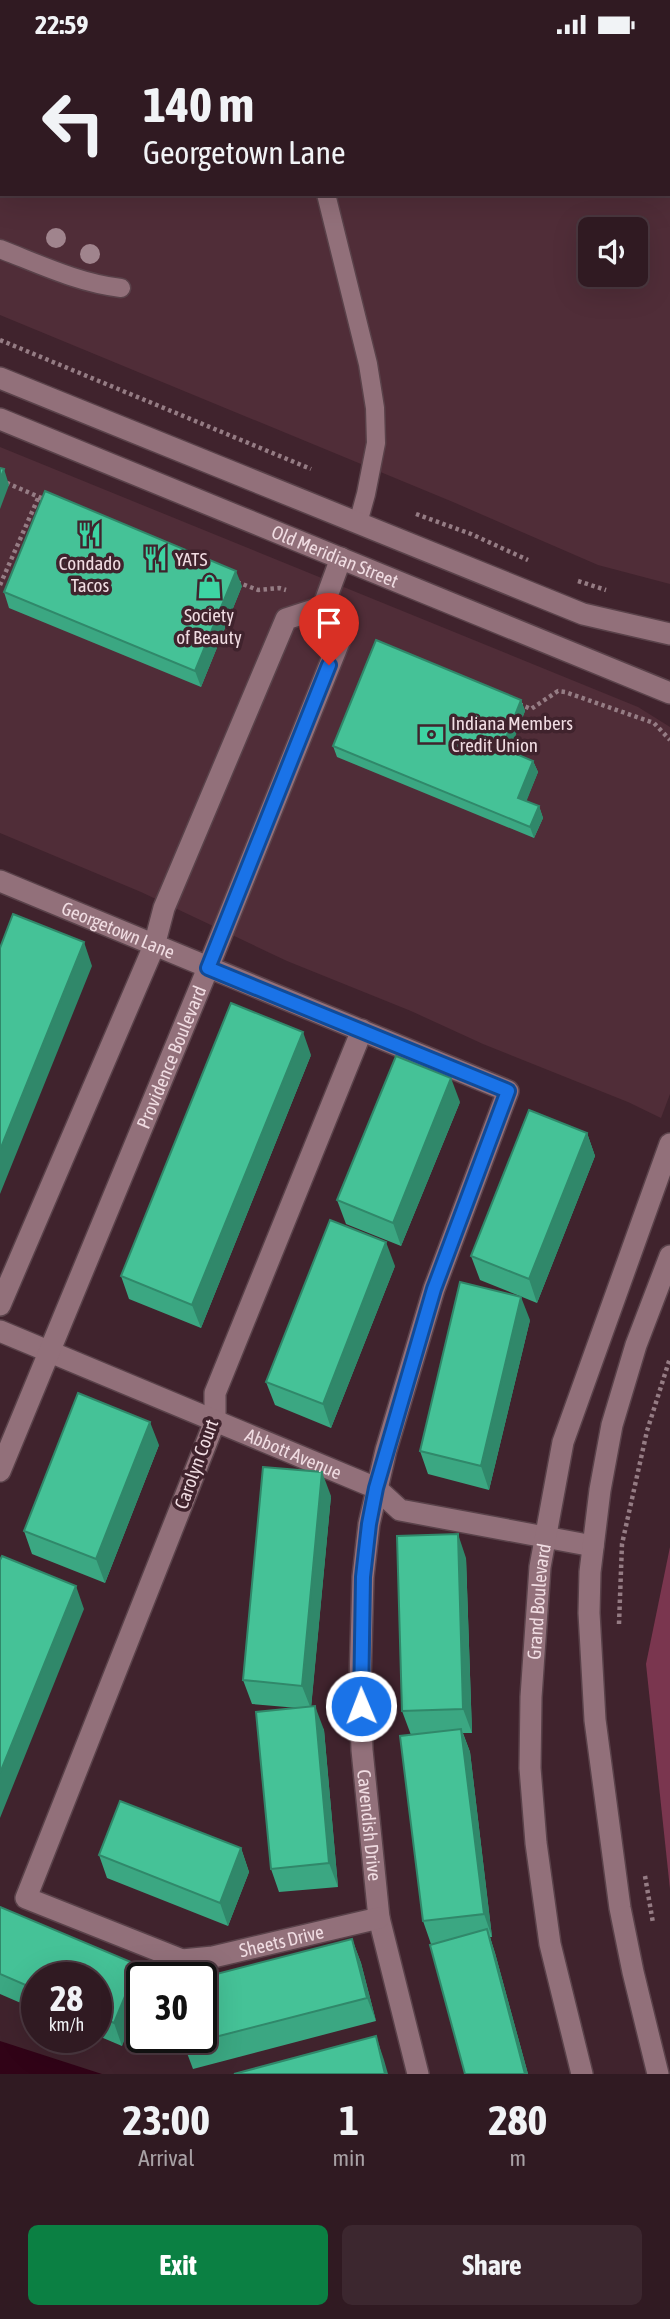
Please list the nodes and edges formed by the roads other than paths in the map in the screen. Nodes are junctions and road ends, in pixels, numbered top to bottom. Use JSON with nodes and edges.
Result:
{"nodes":[{"id":1,"x":326,"y":196,"type":"edge"},
{"id":2,"x":0,"y":249,"type":"edge"},
{"id":3,"x":121,"y":288,"type":"dead end"},
{"id":4,"x":0,"y":378,"type":"edge"},
{"id":5,"x":0,"y":419,"type":"edge"},
{"id":6,"x":358,"y":523,"type":"junction"},
{"id":7,"x":341,"y":558,"type":"junction"},
{"id":8,"x":323,"y":607,"type":"junction"},
{"id":9,"x":670,"y":635,"type":"edge"},
{"id":10,"x":670,"y":693,"type":"edge"},
{"id":11,"x":0,"y":881,"type":"edge"},
{"id":12,"x":154,"y":946,"type":"junction"},
{"id":13,"x":208,"y":968,"type":"junction"},
{"id":14,"x":362,"y":1030,"type":"junction"},
{"id":15,"x":508,"y":1091,"type":"joint"},
{"id":16,"x":670,"y":1144,"type":"edge"},
{"id":17,"x":670,"y":1256,"type":"edge"},
{"id":18,"x":0,"y":1305,"type":"edge"},
{"id":19,"x":0,"y":1331,"type":"edge"},
{"id":20,"x":50,"y":1352,"type":"junction"},
{"id":21,"x":215,"y":1421,"type":"junction"},
{"id":22,"x":0,"y":1471,"type":"edge"},
{"id":23,"x":376,"y":1488,"type":"junction"},
{"id":24,"x":546,"y":1537,"type":"junction"},
{"id":25,"x":593,"y":1546,"type":"junction"},
{"id":26,"x":26,"y":1898,"type":"joint"},
{"id":27,"x":379,"y":1918,"type":"junction"},
{"id":28,"x":418,"y":2074,"type":"edge"},
{"id":29,"x":582,"y":2074,"type":"edge"},
{"id":30,"x":658,"y":2074,"type":"edge"}],
"edges":[{"from":1,"to":6,"type":"lane"},
{"from":2,"to":3,"type":"lane"},
{"from":4,"to":6,"type":"street","name":"Old Meridian Street"},
{"from":5,"to":7,"type":"street","name":"Old Meridian Street"},
{"from":6,"to":9,"type":"street","name":"Old Meridian Street"},
{"from":7,"to":8,"type":"street"},
{"from":7,"to":10,"type":"street","name":"Old Meridian Street"},
{"from":8,"to":12,"type":"street"},
{"from":8,"to":13,"type":"street","name":"Providence Boulevard"},
{"from":11,"to":12,"type":"street","name":"Georgetown Lane"},
{"from":12,"to":13,"type":"street","name":"Georgetown Lane"},
{"from":12,"to":18,"type":"street"},
{"from":13,"to":14,"type":"street","name":"Georgetown Lane"},
{"from":13,"to":20,"type":"street","name":"Providence Boulevard"},
{"from":14,"to":15,"type":"street","name":"Georgetown Lane"},
{"from":14,"to":21,"type":"street","name":"Carolyn Court"},
{"from":15,"to":23,"type":"street","name":"Cavendish Drive"},
{"from":16,"to":24,"type":"street","name":"Grand Boulevard"},
{"from":17,"to":25,"type":"street"},
{"from":19,"to":20,"type":"street","name":"Abbott Avenue"},
{"from":20,"to":21,"type":"street","name":"Abbott Avenue"},
{"from":20,"to":22,"type":"street","name":"Providence Boulevard"},
{"from":21,"to":23,"type":"street","name":"Abbott Avenue"},
{"from":21,"to":26,"type":"street","name":"Carolyn Court"},
{"from":23,"to":24,"type":"street","name":"Abbott Avenue"},
{"from":23,"to":27,"type":"street","name":"Cavendish Drive"},
{"from":24,"to":25,"type":"street","name":"Abbott Avenue"},
{"from":24,"to":29,"type":"street","name":"Grand Boulevard"},
{"from":25,"to":30,"type":"street"},
{"from":26,"to":27,"type":"street","name":"Sheets Drive"},
{"from":27,"to":28,"type":"street","name":"Cavendish Drive"}]}
